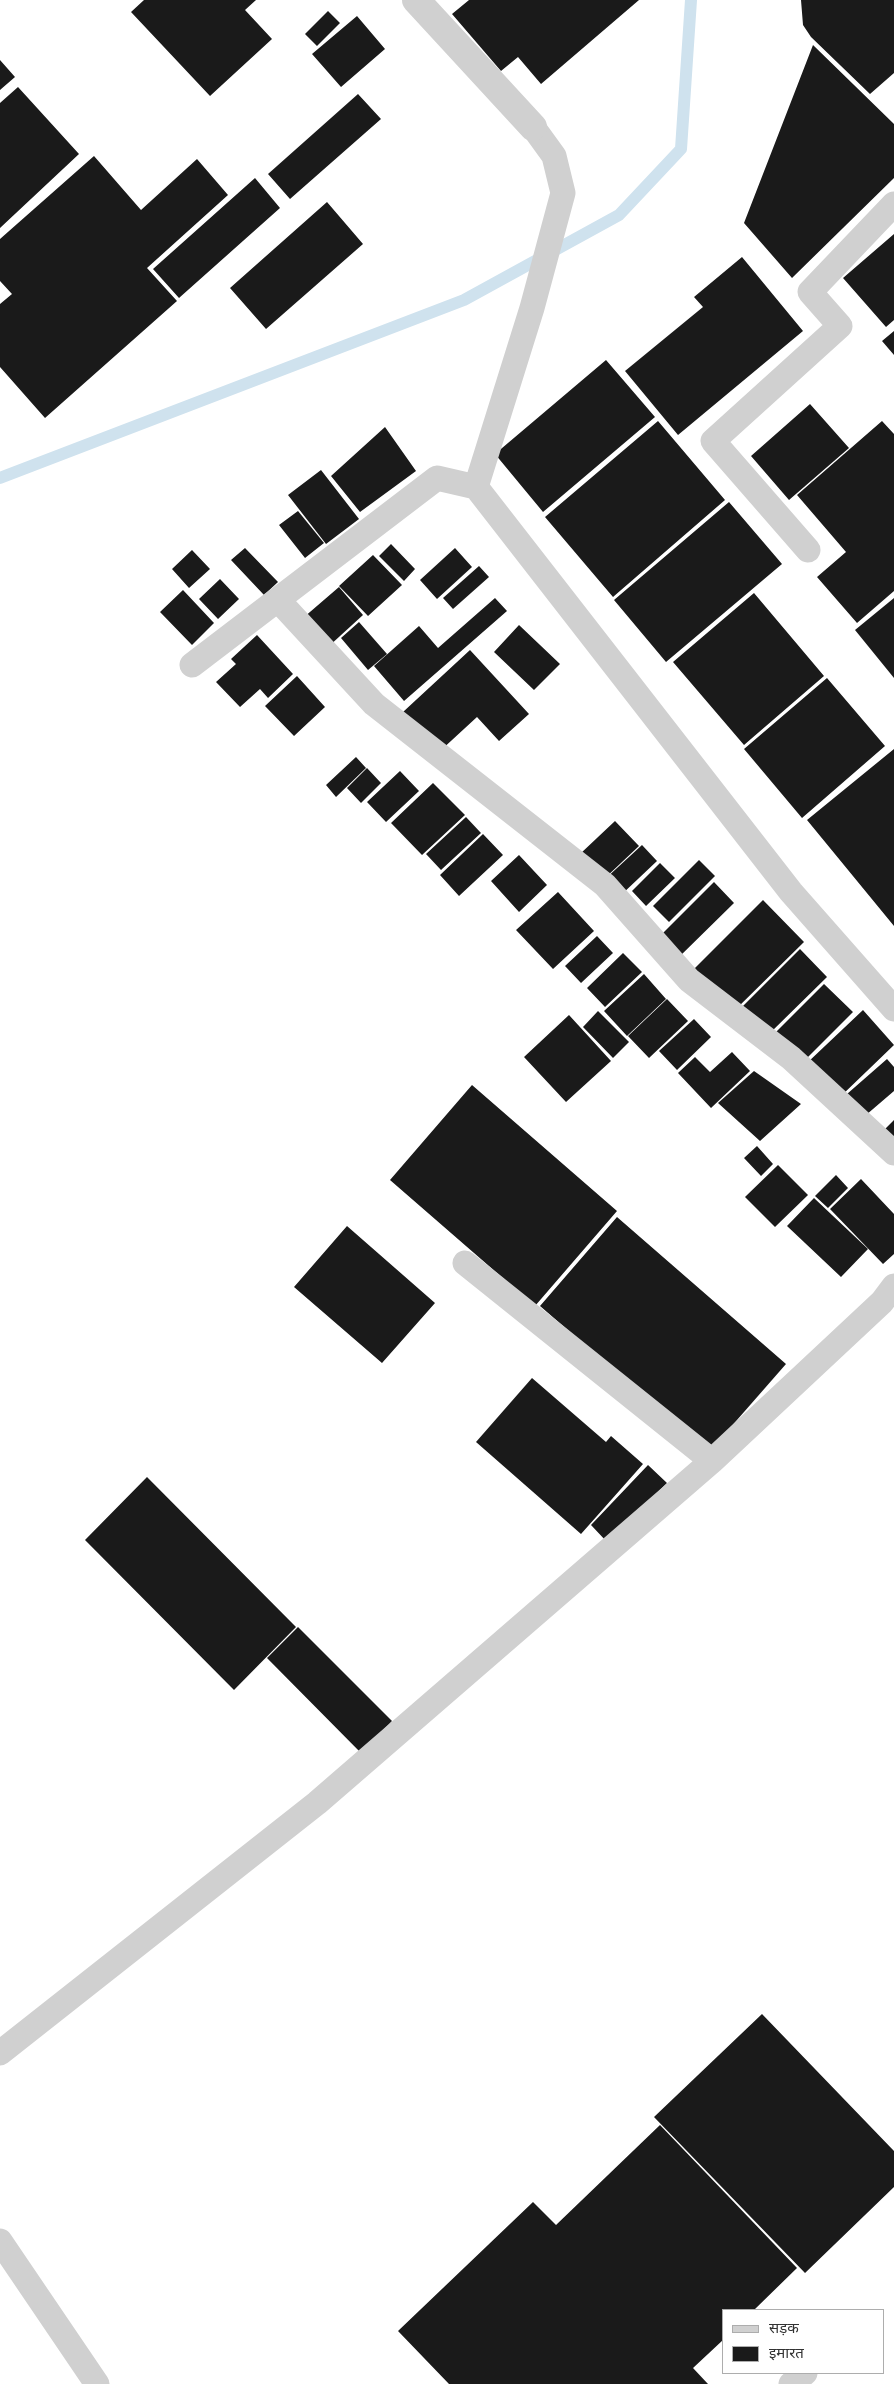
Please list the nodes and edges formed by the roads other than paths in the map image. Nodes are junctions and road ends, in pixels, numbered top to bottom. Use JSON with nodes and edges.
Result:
{"nodes":[{"id":1,"x":416,"y":0,"type":"edge"},
{"id":2,"x":533,"y":127,"type":"joint"},
{"id":3,"x":894,"y":204,"type":"edge"},
{"id":4,"x":476,"y":487,"type":"junction"},
{"id":5,"x":808,"y":550,"type":"dead end"},
{"id":6,"x":278,"y":600,"type":"junction"},
{"id":7,"x":192,"y":665,"type":"dead end"},
{"id":8,"x":894,"y":1009,"type":"edge"},
{"id":9,"x":894,"y":1153,"type":"edge"},
{"id":10,"x":465,"y":1263,"type":"dead end"},
{"id":11,"x":894,"y":1286,"type":"edge"},
{"id":12,"x":712,"y":1461,"type":"junction"},
{"id":13,"x":0,"y":2053,"type":"edge"},
{"id":14,"x":0,"y":2241,"type":"edge"},
{"id":15,"x":803,"y":2374,"type":"edge"},
{"id":16,"x":97,"y":2384,"type":"edge"},
{"id":17,"x":791,"y":2384,"type":"edge"}],
"edges":[{"from":1,"to":2,"type":"street"},
{"from":2,"to":4,"type":"lane"},
{"from":3,"to":5,"type":"lane"},
{"from":4,"to":6,"type":"lane"},
{"from":4,"to":8,"type":"lane"},
{"from":6,"to":7,"type":"lane"},
{"from":6,"to":9,"type":"lane"},
{"from":10,"to":12,"type":"lane"},
{"from":11,"to":12,"type":"lane"},
{"from":12,"to":13,"type":"lane"},
{"from":14,"to":16,"type":"lane"},
{"from":15,"to":17,"type":"lane"}]}
